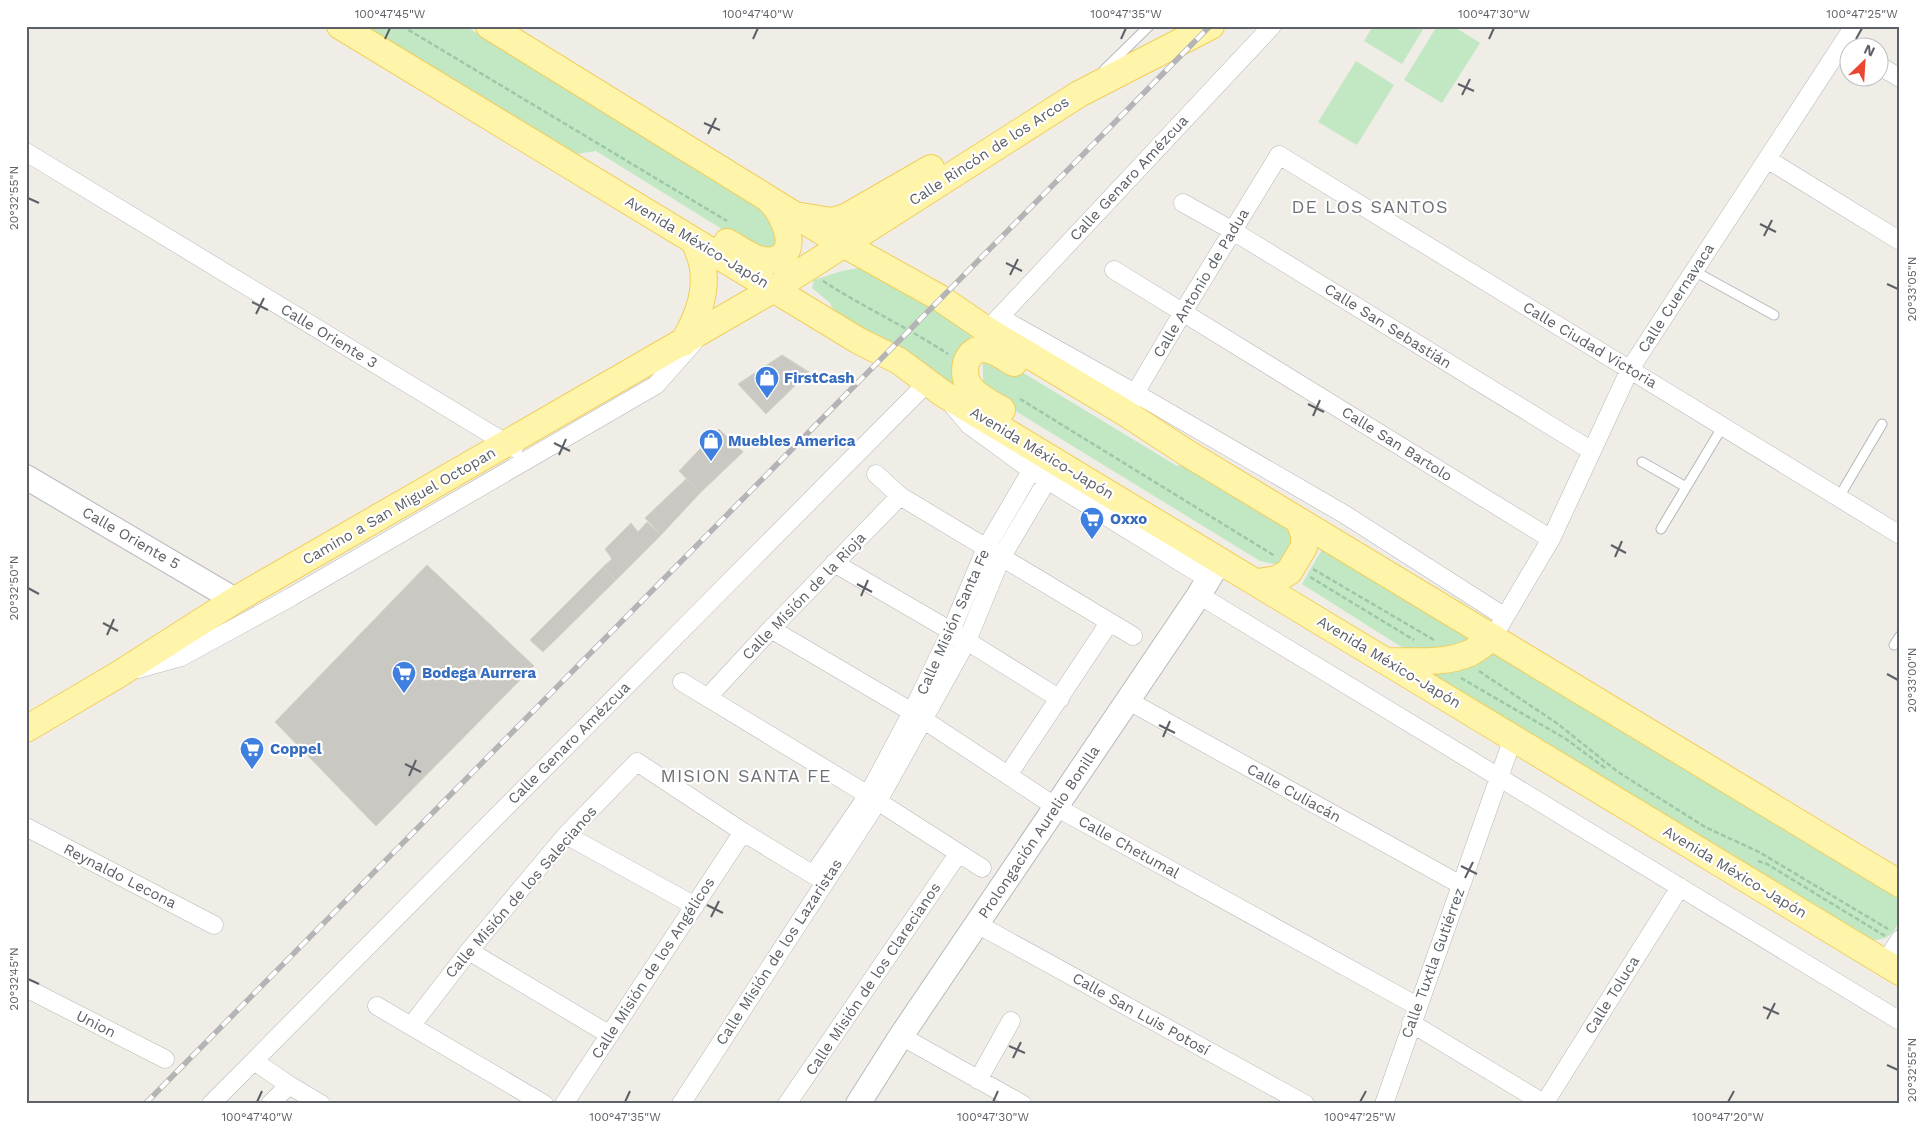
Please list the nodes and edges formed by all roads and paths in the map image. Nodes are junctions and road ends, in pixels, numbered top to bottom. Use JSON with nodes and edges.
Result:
{"nodes":[{"id":1,"x":340,"y":26,"type":"edge"},
{"id":2,"x":402,"y":26,"type":"edge"},
{"id":3,"x":489,"y":26,"type":"edge"},
{"id":4,"x":1149,"y":26,"type":"edge"},
{"id":5,"x":1210,"y":26,"type":"edge"},
{"id":6,"x":1272,"y":26,"type":"edge"},
{"id":7,"x":1854,"y":26,"type":"edge"},
{"id":8,"x":1849,"y":38,"type":"edge"},
{"id":9,"x":1838,"y":57,"type":"edge"},
{"id":10,"x":1888,"y":71,"type":"edge"},
{"id":11,"x":1900,"y":78,"type":"edge"},
{"id":12,"x":1079,"y":94,"type":"junction"},
{"id":13,"x":1042,"y":118,"type":"junction"},
{"id":14,"x":26,"y":152,"type":"edge"},
{"id":15,"x":1279,"y":155,"type":"joint"},
{"id":16,"x":1767,"y":159,"type":"junction"},
{"id":17,"x":576,"y":169,"type":"junction"},
{"id":18,"x":764,"y":196,"type":"junction"},
{"id":19,"x":1183,"y":204,"type":"dead end"},
{"id":20,"x":793,"y":214,"type":"junction"},
{"id":21,"x":730,"y":222,"type":"dead end"},
{"id":22,"x":1233,"y":230,"type":"junction"},
{"id":23,"x":1900,"y":241,"type":"edge"},
{"id":24,"x":696,"y":242,"type":"junction"},
{"id":25,"x":843,"y":244,"type":"junction"},
{"id":26,"x":805,"y":269,"type":"junction"},
{"id":27,"x":1114,"y":270,"type":"dead end"},
{"id":28,"x":1694,"y":271,"type":"junction"},
{"id":29,"x":774,"y":289,"type":"junction"},
{"id":30,"x":1183,"y":312,"type":"junction"},
{"id":31,"x":1774,"y":315,"type":"dead end"},
{"id":32,"x":993,"y":324,"type":"junction"},
{"id":33,"x":705,"y":330,"type":"junction"},
{"id":34,"x":683,"y":343,"type":"junction"},
{"id":35,"x":965,"y":366,"type":"junction"},
{"id":36,"x":1630,"y":370,"type":"junction"},
{"id":37,"x":934,"y":388,"type":"junction"},
{"id":38,"x":1014,"y":396,"type":"dead end"},
{"id":39,"x":1129,"y":403,"type":"junction"},
{"id":40,"x":1882,"y":424,"type":"dead end"},
{"id":41,"x":1723,"y":426,"type":"junction"},
{"id":42,"x":507,"y":444,"type":"junction"},
{"id":43,"x":1592,"y":451,"type":"junction"},
{"id":44,"x":1188,"y":453,"type":"junction"},
{"id":45,"x":530,"y":457,"type":"junction"},
{"id":46,"x":1642,"y":462,"type":"dead end"},
{"id":47,"x":1045,"y":466,"type":"junction"},
{"id":48,"x":876,"y":474,"type":"dead end"},
{"id":49,"x":26,"y":477,"type":"edge"},
{"id":50,"x":1686,"y":487,"type":"junction"},
{"id":51,"x":900,"y":496,"type":"junction"},
{"id":52,"x":1839,"y":497,"type":"junction"},
{"id":53,"x":1146,"y":515,"type":"junction"},
{"id":54,"x":1300,"y":521,"type":"junction"},
{"id":55,"x":1661,"y":529,"type":"dead end"},
{"id":56,"x":1900,"y":535,"type":"edge"},
{"id":57,"x":1551,"y":539,"type":"junction"},
{"id":58,"x":986,"y":548,"type":"junction"},
{"id":59,"x":1002,"y":558,"type":"junction"},
{"id":60,"x":834,"y":563,"type":"junction"},
{"id":61,"x":1295,"y":563,"type":"junction"},
{"id":62,"x":1209,"y":578,"type":"junction"},
{"id":63,"x":1258,"y":582,"type":"junction"},
{"id":64,"x":286,"y":586,"type":"junction"},
{"id":65,"x":235,"y":600,"type":"junction"},
{"id":66,"x":1109,"y":623,"type":"junction"},
{"id":67,"x":1499,"y":627,"type":"junction"},
{"id":68,"x":770,"y":629,"type":"junction"},
{"id":69,"x":951,"y":631,"type":"junction"},
{"id":70,"x":1133,"y":636,"type":"dead end"},
{"id":71,"x":1900,"y":636,"type":"edge"},
{"id":72,"x":1414,"y":640,"type":"dead end"},
{"id":73,"x":967,"y":641,"type":"junction"},
{"id":74,"x":1894,"y":645,"type":"dead end"},
{"id":75,"x":1450,"y":659,"type":"junction"},
{"id":76,"x":1387,"y":661,"type":"junction"},
{"id":77,"x":116,"y":676,"type":"junction"},
{"id":78,"x":682,"y":682,"type":"dead end"},
{"id":79,"x":708,"y":697,"type":"junction"},
{"id":80,"x":1060,"y":699,"type":"junction"},
{"id":81,"x":1128,"y":700,"type":"junction"},
{"id":82,"x":918,"y":715,"type":"junction"},
{"id":83,"x":26,"y":729,"type":"edge"},
{"id":84,"x":1513,"y":738,"type":"junction"},
{"id":85,"x":1008,"y":775,"type":"junction"},
{"id":86,"x":1500,"y":777,"type":"junction"},
{"id":87,"x":1618,"y":778,"type":"dead end"},
{"id":88,"x":873,"y":798,"type":"junction"},
{"id":89,"x":1056,"y":807,"type":"junction"},
{"id":90,"x":26,"y":827,"type":"edge"},
{"id":91,"x":742,"y":832,"type":"junction"},
{"id":92,"x":566,"y":835,"type":"junction"},
{"id":93,"x":958,"y":854,"type":"junction"},
{"id":94,"x":1750,"y":858,"type":"dead end"},
{"id":95,"x":982,"y":868,"type":"dead end"},
{"id":96,"x":819,"y":878,"type":"junction"},
{"id":97,"x":1900,"y":884,"type":"edge"},
{"id":98,"x":1461,"y":886,"type":"junction"},
{"id":99,"x":1680,"y":887,"type":"junction"},
{"id":100,"x":695,"y":906,"type":"junction"},
{"id":101,"x":977,"y":924,"type":"junction"},
{"id":102,"x":214,"y":925,"type":"dead end"},
{"id":103,"x":1895,"y":949,"type":"edge"},
{"id":104,"x":469,"y":951,"type":"junction"},
{"id":105,"x":26,"y":988,"type":"edge"},
{"id":106,"x":377,"y":1006,"type":"dead end"},
{"id":107,"x":1414,"y":1014,"type":"junction"},
{"id":108,"x":1011,"y":1021,"type":"dead end"},
{"id":109,"x":1900,"y":1021,"type":"edge"},
{"id":110,"x":410,"y":1026,"type":"junction"},
{"id":111,"x":610,"y":1034,"type":"junction"},
{"id":112,"x":901,"y":1036,"type":"junction"},
{"id":113,"x":165,"y":1059,"type":"dead end"},
{"id":114,"x":254,"y":1061,"type":"junction"},
{"id":115,"x":978,"y":1080,"type":"junction"},
{"id":116,"x":289,"y":1085,"type":"junction"},
{"id":117,"x":211,"y":1104,"type":"edge"},
{"id":118,"x":270,"y":1104,"type":"edge"},
{"id":119,"x":321,"y":1104,"type":"edge"},
{"id":120,"x":544,"y":1104,"type":"edge"},
{"id":121,"x":564,"y":1104,"type":"edge"},
{"id":122,"x":680,"y":1104,"type":"edge"},
{"id":123,"x":788,"y":1104,"type":"edge"},
{"id":124,"x":858,"y":1104,"type":"edge"},
{"id":125,"x":1022,"y":1104,"type":"edge"},
{"id":126,"x":1304,"y":1104,"type":"edge"},
{"id":127,"x":1384,"y":1104,"type":"edge"},
{"id":128,"x":1545,"y":1104,"type":"edge"}],
"edges":[{"from":1,"to":17,"type":"main road","name":"Avenida México-Japón"},
{"from":2,"to":21,"type":"path"},
{"from":3,"to":18,"type":"main road"},
{"from":4,"to":12,"type":"lane"},
{"from":5,"to":12,"type":"main road","name":"Calle Rincón de los Arcos"},
{"from":6,"to":32,"type":"street","name":"Calle Genaro Amézcua"},
{"from":7,"to":8,"type":"street","name":"Calle Cuernavaca"},
{"from":9,"to":16,"type":"street","name":"Calle Cuernavaca"},
{"from":10,"to":11,"type":"street"},
{"from":12,"to":13,"type":"main road","name":"Calle Rincón de los Arcos"},
{"from":13,"to":20,"type":"main road"},
{"from":13,"to":25,"type":"main road","name":"Calle Rincón de los Arcos"},
{"from":14,"to":42,"type":"street","name":"Calle Oriente 3"},
{"from":15,"to":22,"type":"street","name":"Calle Antonio de Padua"},
{"from":15,"to":36,"type":"street","name":"Calle Ciudad Victoria"},
{"from":16,"to":23,"type":"street"},
{"from":16,"to":28,"type":"street","name":"Calle Cuernavaca"},
{"from":17,"to":18,"type":"main road"},
{"from":17,"to":24,"type":"main road","name":"Avenida México-Japón"},
{"from":18,"to":20,"type":"main road"},
{"from":19,"to":22,"type":"street","name":"Calle San Sebastián"},
{"from":20,"to":25,"type":"main road"},
{"from":22,"to":30,"type":"street","name":"Calle Antonio de Padua"},
{"from":22,"to":43,"type":"street","name":"Calle San Sebastián"},
{"from":24,"to":29,"type":"main road","name":"Avenida México-Japón"},
{"from":24,"to":34,"type":"main road"},
{"from":25,"to":26,"type":"main road","name":"Calle Rincón de los Arcos"},
{"from":25,"to":32,"type":"main road"},
{"from":26,"to":29,"type":"main road","name":"Calle Rincón de los Arcos"},
{"from":26,"to":35,"type":"path"},
{"from":27,"to":30,"type":"street","name":"Calle San Bartolo"},
{"from":28,"to":31,"type":"lane"},
{"from":28,"to":36,"type":"street","name":"Calle Cuernavaca"},
{"from":29,"to":33,"type":"main road","name":"Camino a San Miguel Octopan"},
{"from":29,"to":37,"type":"main road","name":"Avenida México-Japón"},
{"from":30,"to":39,"type":"street","name":"Calle Antonio de Padua"},
{"from":30,"to":57,"type":"street","name":"Calle San Bartolo"},
{"from":32,"to":39,"type":"main road"},
{"from":33,"to":34,"type":"main road","name":"Camino a San Miguel Octopan"},
{"from":33,"to":45,"type":"street"},
{"from":34,"to":42,"type":"main road","name":"Camino a San Miguel Octopan"},
{"from":35,"to":44,"type":"main road"},
{"from":35,"to":53,"type":"main road"},
{"from":36,"to":41,"type":"street","name":"Calle Ciudad Victoria"},
{"from":36,"to":43,"type":"street","name":"Calle Cuernavaca"},
{"from":37,"to":47,"type":"main road","name":"Avenida México-Japón"},
{"from":37,"to":114,"type":"street","name":"Calle Genaro Amézcua"},
{"from":38,"to":61,"type":"path"},
{"from":39,"to":44,"type":"main road"},
{"from":39,"to":67,"type":"street"},
{"from":40,"to":52,"type":"lane"},
{"from":41,"to":50,"type":"lane"},
{"from":41,"to":52,"type":"street","name":"Calle Ciudad Victoria"},
{"from":42,"to":45,"type":"street","name":"Calle Oriente 3"},
{"from":42,"to":64,"type":"main road","name":"Camino a San Miguel Octopan"},
{"from":43,"to":57,"type":"street","name":"Calle Cuernavaca"},
{"from":44,"to":54,"type":"main road"},
{"from":45,"to":64,"type":"street"},
{"from":46,"to":50,"type":"lane"},
{"from":47,"to":53,"type":"main road","name":"Avenida México-Japón"},
{"from":47,"to":58,"type":"street","name":"Calle Misión Santa Fe"},
{"from":47,"to":59,"type":"street","name":"Calle Misión Santa Fe"},
{"from":47,"to":62,"type":"street"},
{"from":48,"to":51,"type":"street"},
{"from":49,"to":65,"type":"street","name":"Calle Oriente 5"},
{"from":50,"to":55,"type":"lane"},
{"from":51,"to":58,"type":"street"},
{"from":51,"to":60,"type":"street","name":"Calle Misión de la Rioja"},
{"from":52,"to":56,"type":"street","name":"Calle Ciudad Victoria"},
{"from":53,"to":62,"type":"main road","name":"Avenida México-Japón"},
{"from":54,"to":61,"type":"main road"},
{"from":54,"to":67,"type":"main road"},
{"from":57,"to":67,"type":"street","name":"Calle Cuernavaca"},
{"from":58,"to":59,"type":"street"},
{"from":58,"to":69,"type":"street","name":"Calle Misión Santa Fe"},
{"from":59,"to":66,"type":"street"},
{"from":59,"to":73,"type":"street","name":"Calle Misión Santa Fe"},
{"from":60,"to":68,"type":"street","name":"Calle Misión de la Rioja"},
{"from":60,"to":69,"type":"street"},
{"from":61,"to":63,"type":"main road"},
{"from":61,"to":72,"type":"path"},
{"from":61,"to":75,"type":"path"},
{"from":62,"to":63,"type":"main road","name":"Avenida México-Japón"},
{"from":62,"to":81,"type":"street","name":"Prolongación Aurelio Bonilla"},
{"from":62,"to":86,"type":"street"},
{"from":63,"to":76,"type":"main road","name":"Avenida México-Japón"},
{"from":64,"to":65,"type":"main road","name":"Camino a San Miguel Octopan"},
{"from":64,"to":77,"type":"street"},
{"from":65,"to":77,"type":"main road","name":"Camino a San Miguel Octopan"},
{"from":66,"to":70,"type":"street"},
{"from":66,"to":80,"type":"street"},
{"from":67,"to":75,"type":"main road"},
{"from":67,"to":97,"type":"main road"},
{"from":68,"to":79,"type":"street","name":"Calle Misión de la Rioja"},
{"from":68,"to":82,"type":"street","name":"Calle Chetumal"},
{"from":69,"to":73,"type":"street"},
{"from":69,"to":82,"type":"street","name":"Calle Misión Santa Fe"},
{"from":71,"to":74,"type":"lane"},
{"from":73,"to":80,"type":"street"},
{"from":73,"to":82,"type":"street","name":"Calle Misión Santa Fe"},
{"from":75,"to":76,"type":"main road"},
{"from":75,"to":87,"type":"path"},
{"from":75,"to":103,"type":"path"},
{"from":76,"to":84,"type":"main road","name":"Avenida México-Japón"},
{"from":77,"to":83,"type":"main road","name":"Camino a San Miguel Octopan"},
{"from":78,"to":79,"type":"street"},
{"from":79,"to":88,"type":"street"},
{"from":80,"to":85,"type":"street"},
{"from":81,"to":89,"type":"street","name":"Prolongación Aurelio Bonilla"},
{"from":81,"to":98,"type":"street","name":"Calle Culiacán"},
{"from":82,"to":85,"type":"street","name":"Calle Chetumal"},
{"from":82,"to":88,"type":"street","name":"Calle Misión Santa Fe"},
{"from":84,"to":86,"type":"street","name":"Calle Tuxtla Gutiérrez"},
{"from":84,"to":103,"type":"main road","name":"Avenida México-Japón"},
{"from":85,"to":89,"type":"street","name":"Calle Chetumal"},
{"from":86,"to":98,"type":"street","name":"Calle Tuxtla Gutiérrez"},
{"from":86,"to":99,"type":"street"},
{"from":88,"to":93,"type":"street"},
{"from":88,"to":96,"type":"street","name":"Calle Misión de los Lazaristas"},
{"from":89,"to":101,"type":"street","name":"Prolongación Aurelio Bonilla"},
{"from":89,"to":107,"type":"street","name":"Calle Chetumal"},
{"from":90,"to":102,"type":"street","name":"Reynaldo Lecona"},
{"from":91,"to":92,"type":"street","name":"Calle Misión de los Salecianos"},
{"from":91,"to":96,"type":"street"},
{"from":91,"to":100,"type":"street","name":"Calle Misión de los Angélicos"},
{"from":92,"to":100,"type":"street"},
{"from":92,"to":104,"type":"street","name":"Calle Misión de los Salecianos"},
{"from":93,"to":95,"type":"street"},
{"from":93,"to":123,"type":"street","name":"Calle Misión de los Clarecianos"},
{"from":94,"to":103,"type":"path"},
{"from":96,"to":122,"type":"street","name":"Calle Misión de los Lazaristas"},
{"from":98,"to":107,"type":"street","name":"Calle Tuxtla Gutiérrez"},
{"from":99,"to":109,"type":"street"},
{"from":99,"to":128,"type":"street","name":"Calle Toluca"},
{"from":100,"to":111,"type":"street","name":"Calle Misión de los Angélicos"},
{"from":101,"to":112,"type":"street","name":"Prolongación Aurelio Bonilla"},
{"from":101,"to":126,"type":"street","name":"Calle San Luis Potosí"},
{"from":104,"to":110,"type":"street","name":"Calle Misión de los Salecianos"},
{"from":104,"to":111,"type":"street"},
{"from":105,"to":113,"type":"street","name":"Union"},
{"from":106,"to":110,"type":"street"},
{"from":107,"to":127,"type":"street","name":"Calle Tuxtla Gutiérrez"},
{"from":107,"to":128,"type":"street","name":"Calle Chetumal"},
{"from":108,"to":115,"type":"street"},
{"from":110,"to":120,"type":"street"},
{"from":111,"to":121,"type":"street","name":"Calle Misión de los Angélicos"},
{"from":112,"to":115,"type":"street"},
{"from":112,"to":124,"type":"street","name":"Prolongación Aurelio Bonilla"},
{"from":114,"to":116,"type":"street"},
{"from":114,"to":117,"type":"street","name":"Calle Genaro Amézcua"},
{"from":115,"to":125,"type":"street"},
{"from":116,"to":118,"type":"street"},
{"from":116,"to":119,"type":"street"}]}
